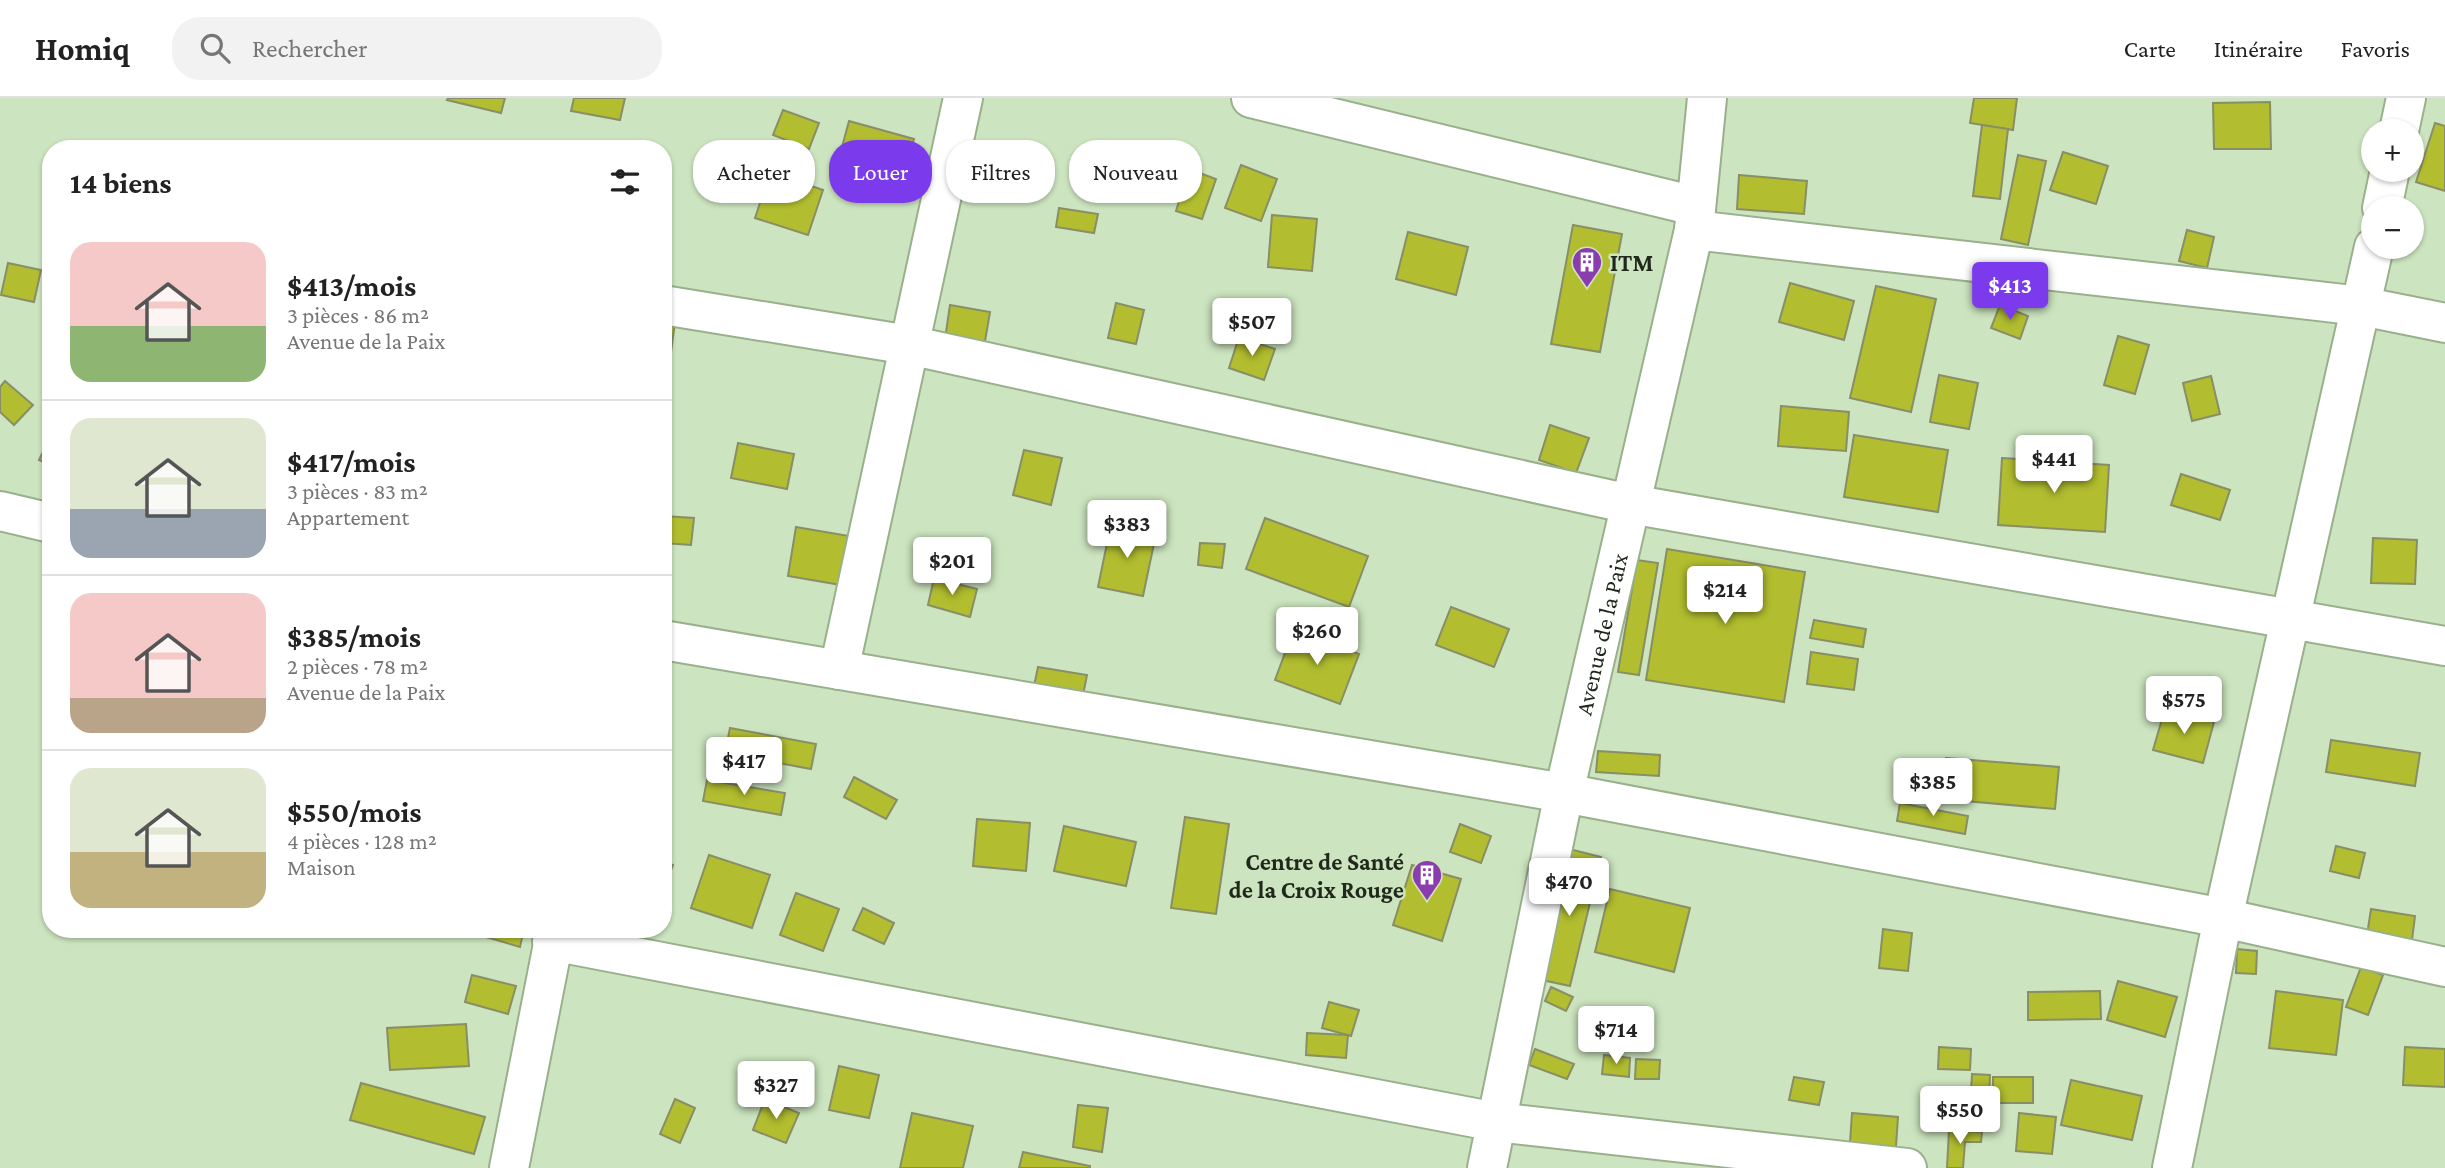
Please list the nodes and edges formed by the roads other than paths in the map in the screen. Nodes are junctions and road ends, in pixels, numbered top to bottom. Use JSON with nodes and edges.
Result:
{"nodes":[{"id":1,"x":963,"y":98,"type":"edge"},
{"id":2,"x":1251,"y":98,"type":"edge"},
{"id":3,"x":1707,"y":98,"type":"edge"},
{"id":4,"x":2406,"y":98,"type":"edge"},
{"id":5,"x":2402,"y":119,"type":"edge"},
{"id":6,"x":1694,"y":218,"type":"junction"},
{"id":7,"x":2371,"y":259,"type":"edge"},
{"id":8,"x":2361,"y":306,"type":"junction"},
{"id":9,"x":672,"y":307,"type":"edge"},
{"id":10,"x":2445,"y":323,"type":"edge"},
{"id":11,"x":909,"y":345,"type":"junction"},
{"id":12,"x":1630,"y":504,"type":"junction"},
{"id":13,"x":0,"y":511,"type":"edge"},
{"id":14,"x":42,"y":521,"type":"edge"},
{"id":15,"x":2291,"y":619,"type":"junction"},
{"id":16,"x":672,"y":642,"type":"edge"},
{"id":17,"x":2445,"y":646,"type":"edge"},
{"id":18,"x":839,"y":670,"type":"junction"},
{"id":19,"x":1564,"y":793,"type":"junction"},
{"id":20,"x":2223,"y":918,"type":"junction"},
{"id":21,"x":553,"y":938,"type":"edge"},
{"id":22,"x":569,"y":938,"type":"edge"},
{"id":23,"x":2445,"y":967,"type":"edge"},
{"id":24,"x":1496,"y":1122,"type":"junction"},
{"id":25,"x":509,"y":1168,"type":"edge"},
{"id":26,"x":1487,"y":1168,"type":"edge"},
{"id":27,"x":1907,"y":1168,"type":"edge"},
{"id":28,"x":2172,"y":1168,"type":"edge"}],
"edges":[{"from":1,"to":11,"type":"street"},
{"from":2,"to":6,"type":"street"},
{"from":3,"to":6,"type":"street","name":"Avenue de la Paix"},
{"from":4,"to":5,"type":"street"},
{"from":6,"to":8,"type":"street"},
{"from":6,"to":12,"type":"street","name":"Avenue de la Paix"},
{"from":7,"to":8,"type":"street"},
{"from":8,"to":10,"type":"street"},
{"from":8,"to":15,"type":"street"},
{"from":9,"to":11,"type":"street"},
{"from":11,"to":12,"type":"street"},
{"from":11,"to":18,"type":"street"},
{"from":12,"to":15,"type":"street"},
{"from":12,"to":19,"type":"street","name":"Avenue de la Paix"},
{"from":13,"to":14,"type":"street"},
{"from":15,"to":17,"type":"street"},
{"from":15,"to":20,"type":"street"},
{"from":16,"to":18,"type":"street"},
{"from":18,"to":19,"type":"street"},
{"from":19,"to":20,"type":"street"},
{"from":19,"to":24,"type":"street","name":"Avenue de la Paix"},
{"from":20,"to":23,"type":"street"},
{"from":20,"to":28,"type":"street"},
{"from":21,"to":25,"type":"street"},
{"from":22,"to":24,"type":"street"},
{"from":24,"to":26,"type":"street","name":"Avenue de la Paix"},
{"from":24,"to":27,"type":"street"}]}
